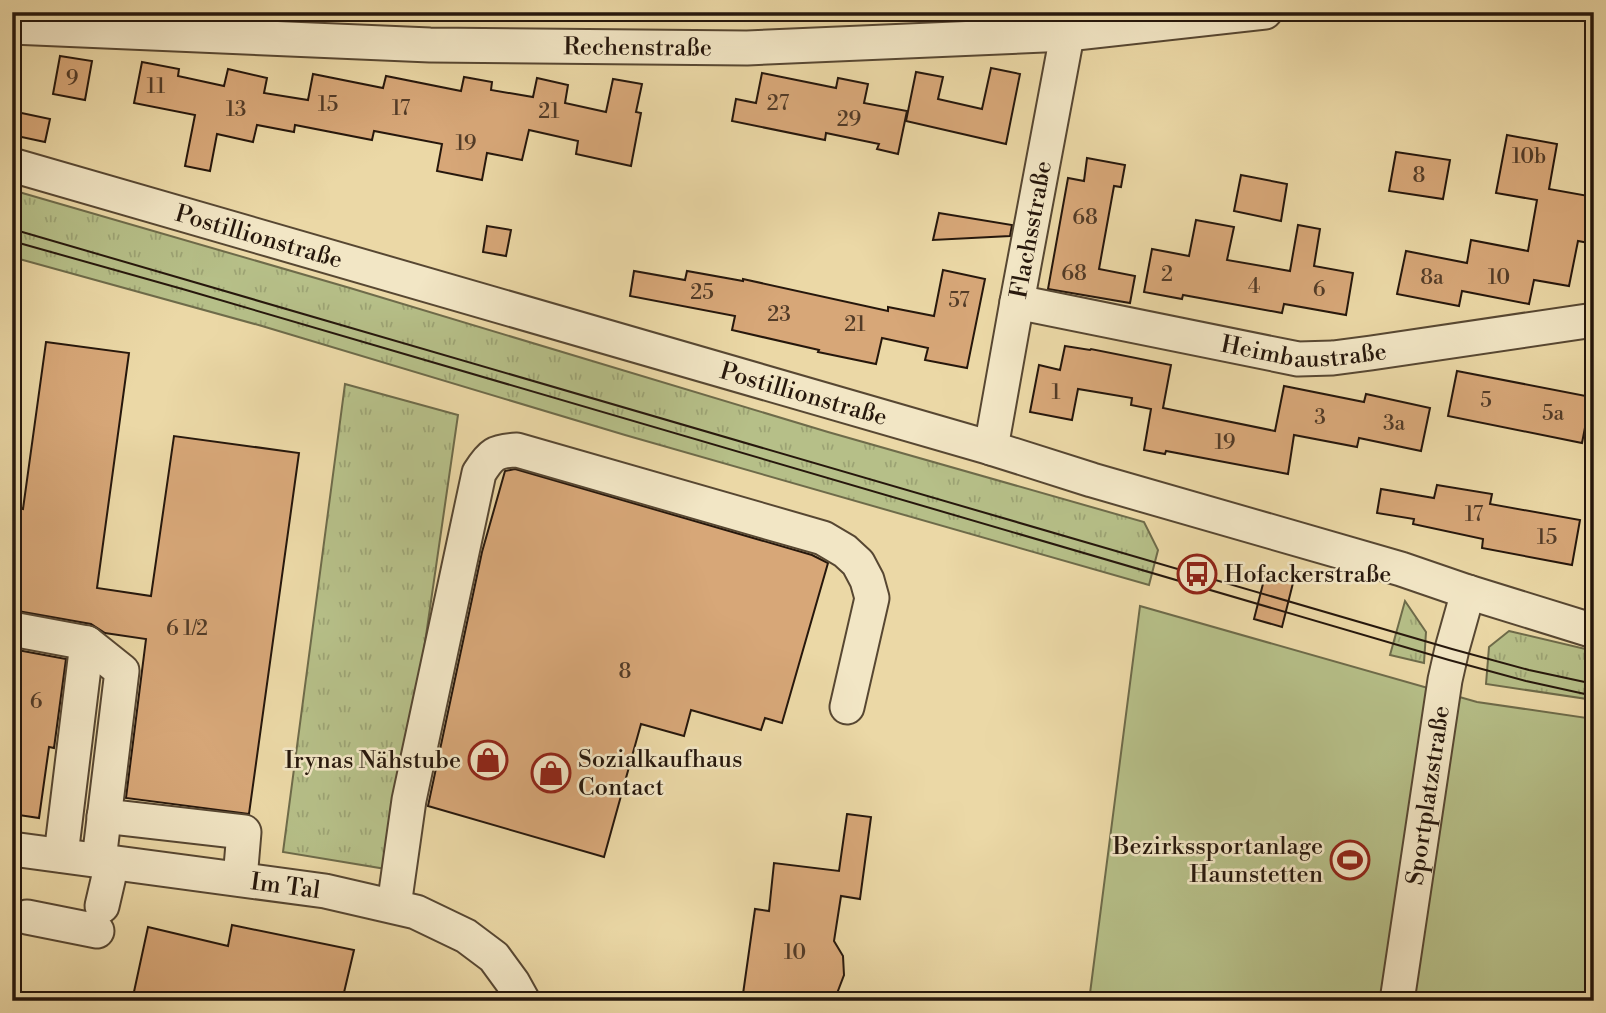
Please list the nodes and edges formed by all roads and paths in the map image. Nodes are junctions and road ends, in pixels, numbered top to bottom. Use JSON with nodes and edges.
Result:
{"nodes":[{"id":1,"x":1265,"y":12,"type":"edge"},
{"id":2,"x":1070,"y":23,"type":"edge"},
{"id":3,"x":12,"y":27,"type":"edge"},
{"id":4,"x":12,"y":165,"type":"edge"},
{"id":5,"x":1017,"y":302,"type":"junction"},
{"id":6,"x":1594,"y":320,"type":"edge"},
{"id":7,"x":991,"y":448,"type":"junction"},
{"id":8,"x":1468,"y":592,"type":"junction"},
{"id":9,"x":12,"y":629,"type":"edge"},
{"id":10,"x":1594,"y":631,"type":"edge"},
{"id":11,"x":87,"y":643,"type":"junction"},
{"id":12,"x":847,"y":707,"type":"dead end"},
{"id":13,"x":104,"y":816,"type":"junction"},
{"id":14,"x":12,"y":849,"type":"edge"},
{"id":15,"x":61,"y":855,"type":"junction"},
{"id":16,"x":105,"y":861,"type":"junction"},
{"id":17,"x":240,"y":879,"type":"junction"},
{"id":18,"x":394,"y":906,"type":"junction"},
{"id":19,"x":27,"y":917,"type":"dead end"},
{"id":20,"x":523,"y":1001,"type":"edge"},
{"id":21,"x":1397,"y":1001,"type":"edge"}],
"edges":[{"from":1,"to":2,"type":"street","name":"Rechenstraße"},
{"from":2,"to":3,"type":"street","name":"Rechenstraße"},
{"from":2,"to":5,"type":"street","name":"Flachsstraße"},
{"from":4,"to":7,"type":"street","name":"Postillionstraße"},
{"from":5,"to":6,"type":"street","name":"Heimbaustraße"},
{"from":5,"to":7,"type":"street","name":"Flachsstraße"},
{"from":7,"to":8,"type":"street","name":"Postillionstraße"},
{"from":8,"to":10,"type":"street","name":"Postillionstraße"},
{"from":8,"to":21,"type":"street","name":"Sportplatzstraße"},
{"from":9,"to":11,"type":"street"},
{"from":11,"to":13,"type":"street"},
{"from":11,"to":15,"type":"street"},
{"from":12,"to":18,"type":"street"},
{"from":13,"to":16,"type":"street"},
{"from":13,"to":17,"type":"street"},
{"from":14,"to":15,"type":"street","name":"Im Tal"},
{"from":15,"to":16,"type":"street","name":"Im Tal"},
{"from":16,"to":17,"type":"street","name":"Im Tal"},
{"from":16,"to":19,"type":"street"},
{"from":17,"to":18,"type":"street","name":"Im Tal"},
{"from":18,"to":20,"type":"street","name":"Im Tal"}]}
